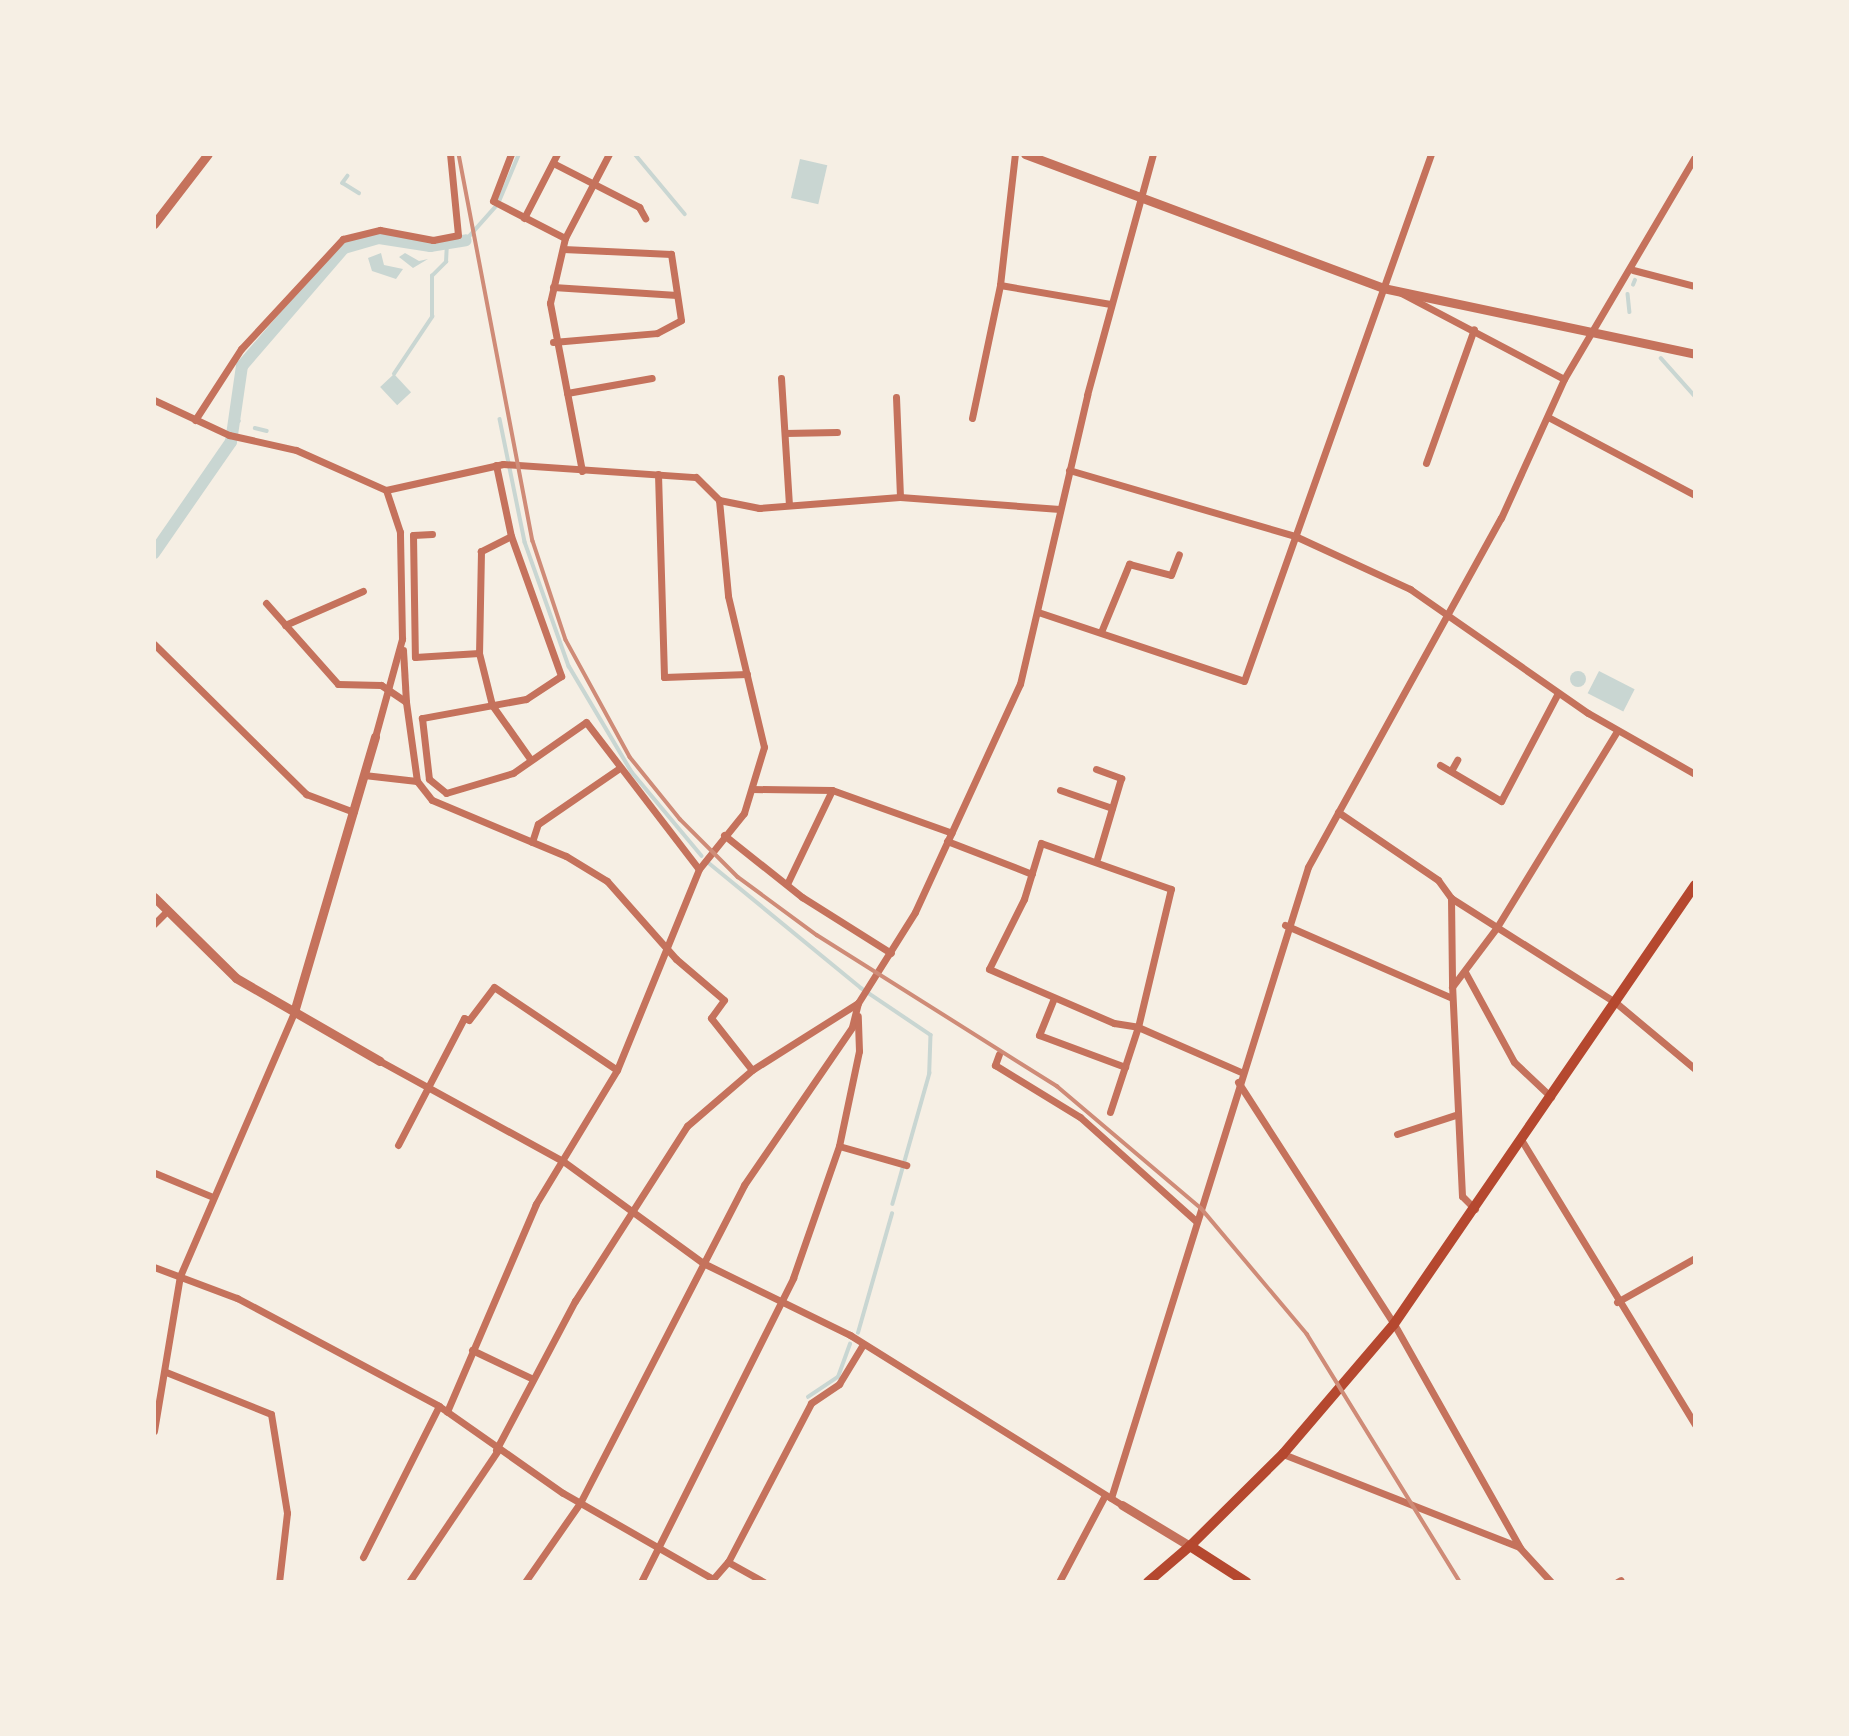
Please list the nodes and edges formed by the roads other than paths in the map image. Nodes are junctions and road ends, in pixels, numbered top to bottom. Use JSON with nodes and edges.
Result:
{"nodes":[{"id":1,"x":208,"y":154,"type":"edge"},
{"id":2,"x":450,"y":154,"type":"edge"},
{"id":3,"x":510,"y":154,"type":"edge"},
{"id":4,"x":558,"y":154,"type":"edge"},
{"id":5,"x":609,"y":154,"type":"edge"},
{"id":6,"x":1015,"y":154,"type":"edge"},
{"id":7,"x":1026,"y":154,"type":"edge"},
{"id":8,"x":1153,"y":154,"type":"edge"},
{"id":9,"x":1431,"y":154,"type":"edge"},
{"id":10,"x":1695,"y":157,"type":"edge"},
{"id":11,"x":553,"y":163,"type":"junction"},
{"id":12,"x":593,"y":184,"type":"junction"},
{"id":13,"x":1140,"y":198,"type":"junction"},
{"id":14,"x":524,"y":218,"type":"junction"},
{"id":15,"x":645,"y":218,"type":"dead end"},
{"id":16,"x":154,"y":224,"type":"edge"},
{"id":17,"x":565,"y":238,"type":"junction"},
{"id":18,"x":563,"y":249,"type":"junction"},
{"id":19,"x":1633,"y":270,"type":"junction"},
{"id":20,"x":1000,"y":285,"type":"junction"},
{"id":21,"x":1695,"y":286,"type":"edge"},
{"id":22,"x":553,"y":287,"type":"junction"},
{"id":23,"x":1383,"y":288,"type":"junction"},
{"id":24,"x":1401,"y":293,"type":"junction"},
{"id":25,"x":677,"y":295,"type":"junction"},
{"id":26,"x":1110,"y":304,"type":"junction"},
{"id":27,"x":1474,"y":329,"type":"junction"},
{"id":28,"x":1591,"y":333,"type":"junction"},
{"id":29,"x":553,"y":342,"type":"junction"},
{"id":30,"x":1695,"y":354,"type":"edge"},
{"id":31,"x":652,"y":378,"type":"dead end"},
{"id":32,"x":781,"y":378,"type":"dead end"},
{"id":33,"x":1564,"y":379,"type":"junction"},
{"id":34,"x":566,"y":393,"type":"junction"},
{"id":35,"x":897,"y":397,"type":"dead end"},
{"id":36,"x":154,"y":400,"type":"edge"},
{"id":37,"x":1548,"y":417,"type":"junction"},
{"id":38,"x":972,"y":418,"type":"dead end"},
{"id":39,"x":195,"y":421,"type":"junction"},
{"id":40,"x":837,"y":432,"type":"dead end"},
{"id":41,"x":785,"y":433,"type":"junction"},
{"id":42,"x":1426,"y":463,"type":"dead end"},
{"id":43,"x":499,"y":465,"type":"junction"},
{"id":44,"x":1069,"y":470,"type":"junction"},
{"id":45,"x":582,"y":471,"type":"junction"},
{"id":46,"x":658,"y":474,"type":"junction"},
{"id":47,"x":386,"y":491,"type":"junction"},
{"id":48,"x":1695,"y":495,"type":"edge"},
{"id":49,"x":900,"y":497,"type":"junction"},
{"id":50,"x":719,"y":500,"type":"junction"},
{"id":51,"x":789,"y":505,"type":"junction"},
{"id":52,"x":1060,"y":509,"type":"junction"},
{"id":53,"x":432,"y":534,"type":"dead end"},
{"id":54,"x":511,"y":536,"type":"junction"},
{"id":55,"x":1295,"y":536,"type":"junction"},
{"id":56,"x":1180,"y":554,"type":"dead end"},
{"id":57,"x":363,"y":591,"type":"dead end"},
{"id":58,"x":266,"y":603,"type":"dead end"},
{"id":59,"x":1038,"y":612,"type":"junction"},
{"id":60,"x":1450,"y":613,"type":"junction"},
{"id":61,"x":285,"y":625,"type":"junction"},
{"id":62,"x":1101,"y":632,"type":"junction"},
{"id":63,"x":402,"y":639,"type":"junction"},
{"id":64,"x":154,"y":644,"type":"edge"},
{"id":65,"x":479,"y":653,"type":"junction"},
{"id":66,"x":747,"y":674,"type":"junction"},
{"id":67,"x":390,"y":687,"type":"junction"},
{"id":68,"x":1558,"y":693,"type":"junction"},
{"id":69,"x":406,"y":702,"type":"junction"},
{"id":70,"x":492,"y":705,"type":"junction"},
{"id":71,"x":1617,"y":731,"type":"junction"},
{"id":72,"x":375,"y":737,"type":"joint"},
{"id":73,"x":531,"y":760,"type":"junction"},
{"id":74,"x":1457,"y":760,"type":"dead end"},
{"id":75,"x":1440,"y":765,"type":"dead end"},
{"id":76,"x":618,"y":769,"type":"junction"},
{"id":77,"x":1096,"y":769,"type":"dead end"},
{"id":78,"x":1451,"y":771,"type":"junction"},
{"id":79,"x":365,"y":775,"type":"junction"},
{"id":80,"x":1695,"y":775,"type":"edge"},
{"id":81,"x":417,"y":781,"type":"junction"},
{"id":82,"x":752,"y":789,"type":"junction"},
{"id":83,"x":832,"y":790,"type":"junction"},
{"id":84,"x":1060,"y":790,"type":"dead end"},
{"id":85,"x":1112,"y":808,"type":"junction"},
{"id":86,"x":1338,"y":812,"type":"junction"},
{"id":87,"x":354,"y":813,"type":"junction"},
{"id":88,"x":951,"y":832,"type":"junction"},
{"id":89,"x":724,"y":835,"type":"junction"},
{"id":90,"x":947,"y":841,"type":"junction"},
{"id":91,"x":532,"y":842,"type":"junction"},
{"id":92,"x":1097,"y":859,"type":"junction"},
{"id":93,"x":699,"y":869,"type":"junction"},
{"id":94,"x":1032,"y":874,"type":"junction"},
{"id":95,"x":786,"y":884,"type":"junction"},
{"id":96,"x":1695,"y":885,"type":"edge"},
{"id":97,"x":154,"y":897,"type":"edge"},
{"id":98,"x":1451,"y":898,"type":"junction"},
{"id":99,"x":166,"y":912,"type":"junction"},
{"id":100,"x":154,"y":924,"type":"edge"},
{"id":101,"x":1285,"y":925,"type":"junction"},
{"id":102,"x":1497,"y":927,"type":"junction"},
{"id":103,"x":671,"y":951,"type":"junction"},
{"id":104,"x":891,"y":953,"type":"junction"},
{"id":105,"x":1465,"y":971,"type":"junction"},
{"id":106,"x":1452,"y":986,"type":"junction"},
{"id":107,"x":1055,"y":998,"type":"junction"},
{"id":108,"x":1452,"y":998,"type":"junction"},
{"id":109,"x":1615,"y":1002,"type":"junction"},
{"id":110,"x":858,"y":1003,"type":"junction"},
{"id":111,"x":293,"y":1012,"type":"junction"},
{"id":112,"x":858,"y":1013,"type":"junction"},
{"id":113,"x":1138,"y":1027,"type":"junction"},
{"id":114,"x":999,"y":1054,"type":"dead end"},
{"id":115,"x":380,"y":1061,"type":"joint"},
{"id":116,"x":1125,"y":1067,"type":"junction"},
{"id":117,"x":1695,"y":1069,"type":"edge"},
{"id":118,"x":617,"y":1070,"type":"junction"},
{"id":119,"x":752,"y":1070,"type":"junction"},
{"id":120,"x":1241,"y":1072,"type":"junction"},
{"id":121,"x":1238,"y":1082,"type":"junction"},
{"id":122,"x":428,"y":1087,"type":"junction"},
{"id":123,"x":1551,"y":1097,"type":"junction"},
{"id":124,"x":1110,"y":1112,"type":"dead end"},
{"id":125,"x":1455,"y":1115,"type":"junction"},
{"id":126,"x":1397,"y":1134,"type":"dead end"},
{"id":127,"x":1522,"y":1141,"type":"junction"},
{"id":128,"x":398,"y":1145,"type":"dead end"},
{"id":129,"x":839,"y":1146,"type":"junction"},
{"id":130,"x":563,"y":1161,"type":"junction"},
{"id":131,"x":903,"y":1164,"type":"dead end"},
{"id":132,"x":155,"y":1173,"type":"edge"},
{"id":133,"x":213,"y":1197,"type":"junction"},
{"id":134,"x":1475,"y":1209,"type":"junction"},
{"id":135,"x":627,"y":1213,"type":"junction"},
{"id":136,"x":1197,"y":1222,"type":"junction"},
{"id":137,"x":1695,"y":1258,"type":"edge"},
{"id":138,"x":703,"y":1263,"type":"junction"},
{"id":139,"x":154,"y":1267,"type":"edge"},
{"id":140,"x":180,"y":1276,"type":"junction"},
{"id":141,"x":785,"y":1301,"type":"junction"},
{"id":142,"x":1617,"y":1302,"type":"junction"},
{"id":143,"x":1394,"y":1324,"type":"junction"},
{"id":144,"x":862,"y":1346,"type":"junction"},
{"id":145,"x":472,"y":1350,"type":"junction"},
{"id":146,"x":166,"y":1372,"type":"junction"},
{"id":147,"x":531,"y":1378,"type":"junction"},
{"id":148,"x":439,"y":1406,"type":"junction"},
{"id":149,"x":447,"y":1412,"type":"junction"},
{"id":150,"x":1695,"y":1424,"type":"edge"},
{"id":151,"x":154,"y":1430,"type":"edge"},
{"id":152,"x":497,"y":1450,"type":"junction"},
{"id":153,"x":1283,"y":1454,"type":"junction"},
{"id":154,"x":1108,"y":1497,"type":"junction"},
{"id":155,"x":580,"y":1503,"type":"junction"},
{"id":156,"x":1122,"y":1505,"type":"joint"},
{"id":157,"x":1189,"y":1546,"type":"junction"},
{"id":158,"x":663,"y":1547,"type":"junction"},
{"id":159,"x":1520,"y":1548,"type":"junction"},
{"id":160,"x":363,"y":1557,"type":"dead end"},
{"id":161,"x":728,"y":1562,"type":"junction"},
{"id":162,"x":279,"y":1582,"type":"edge"},
{"id":163,"x":410,"y":1582,"type":"edge"},
{"id":164,"x":525,"y":1582,"type":"edge"},
{"id":165,"x":641,"y":1582,"type":"edge"},
{"id":166,"x":764,"y":1582,"type":"edge"},
{"id":167,"x":1059,"y":1582,"type":"edge"},
{"id":168,"x":1148,"y":1582,"type":"edge"},
{"id":169,"x":1246,"y":1582,"type":"edge"},
{"id":170,"x":1551,"y":1582,"type":"edge"}],
"edges":[{"from":1,"to":16,"type":"street"},
{"from":2,"to":39,"type":"street"},
{"from":3,"to":14,"type":"street"},
{"from":4,"to":11,"type":"street"},
{"from":5,"to":12,"type":"street"},
{"from":6,"to":20,"type":"street"},
{"from":7,"to":13,"type":"street"},
{"from":8,"to":13,"type":"street"},
{"from":9,"to":23,"type":"street"},
{"from":10,"to":19,"type":"street"},
{"from":11,"to":12,"type":"street"},
{"from":11,"to":14,"type":"street"},
{"from":12,"to":15,"type":"street"},
{"from":12,"to":17,"type":"street"},
{"from":13,"to":23,"type":"street"},
{"from":13,"to":26,"type":"street"},
{"from":14,"to":17,"type":"street"},
{"from":17,"to":18,"type":"street"},
{"from":18,"to":22,"type":"street"},
{"from":18,"to":25,"type":"street"},
{"from":19,"to":21,"type":"street"},
{"from":19,"to":28,"type":"street"},
{"from":20,"to":26,"type":"street"},
{"from":20,"to":38,"type":"street"},
{"from":22,"to":25,"type":"street"},
{"from":22,"to":29,"type":"street"},
{"from":23,"to":24,"type":"street"},
{"from":23,"to":55,"type":"street"},
{"from":24,"to":27,"type":"street"},
{"from":24,"to":28,"type":"street"},
{"from":25,"to":29,"type":"street"},
{"from":26,"to":44,"type":"street"},
{"from":27,"to":33,"type":"street"},
{"from":27,"to":42,"type":"street"},
{"from":28,"to":30,"type":"street"},
{"from":28,"to":33,"type":"street"},
{"from":29,"to":34,"type":"street"},
{"from":31,"to":34,"type":"street"},
{"from":32,"to":41,"type":"street"},
{"from":33,"to":37,"type":"street"},
{"from":34,"to":45,"type":"street"},
{"from":35,"to":49,"type":"street"},
{"from":36,"to":39,"type":"street"},
{"from":37,"to":48,"type":"street"},
{"from":37,"to":60,"type":"street"},
{"from":39,"to":47,"type":"street"},
{"from":40,"to":41,"type":"street"},
{"from":41,"to":51,"type":"street"},
{"from":43,"to":45,"type":"street"},
{"from":43,"to":47,"type":"street"},
{"from":43,"to":54,"type":"street"},
{"from":44,"to":52,"type":"street"},
{"from":44,"to":55,"type":"street"},
{"from":45,"to":46,"type":"street"},
{"from":46,"to":50,"type":"street"},
{"from":46,"to":66,"type":"street"},
{"from":47,"to":63,"type":"street"},
{"from":49,"to":51,"type":"street"},
{"from":49,"to":52,"type":"street"},
{"from":50,"to":51,"type":"street"},
{"from":50,"to":66,"type":"street"},
{"from":52,"to":59,"type":"street"},
{"from":53,"to":65,"type":"street"},
{"from":54,"to":65,"type":"street"},
{"from":54,"to":70,"type":"street"},
{"from":55,"to":60,"type":"street"},
{"from":55,"to":62,"type":"street"},
{"from":56,"to":62,"type":"street"},
{"from":57,"to":61,"type":"street"},
{"from":58,"to":61,"type":"street"},
{"from":59,"to":62,"type":"street"},
{"from":59,"to":88,"type":"street"},
{"from":60,"to":68,"type":"street"},
{"from":60,"to":86,"type":"street"},
{"from":61,"to":67,"type":"street"},
{"from":63,"to":67,"type":"street"},
{"from":63,"to":69,"type":"street"},
{"from":64,"to":87,"type":"street"},
{"from":65,"to":70,"type":"street"},
{"from":66,"to":82,"type":"street"},
{"from":67,"to":69,"type":"street"},
{"from":67,"to":72,"type":"street"},
{"from":68,"to":71,"type":"street"},
{"from":68,"to":78,"type":"street"},
{"from":69,"to":81,"type":"street"},
{"from":70,"to":73,"type":"street"},
{"from":70,"to":73,"type":"street"},
{"from":71,"to":80,"type":"street"},
{"from":71,"to":102,"type":"street"},
{"from":72,"to":79,"type":"street"},
{"from":73,"to":76,"type":"street"},
{"from":74,"to":78,"type":"street"},
{"from":75,"to":78,"type":"street"},
{"from":76,"to":91,"type":"street"},
{"from":76,"to":93,"type":"street"},
{"from":77,"to":85,"type":"street"},
{"from":79,"to":81,"type":"street"},
{"from":79,"to":87,"type":"street"},
{"from":81,"to":91,"type":"street"},
{"from":82,"to":83,"type":"street"},
{"from":82,"to":89,"type":"street"},
{"from":83,"to":88,"type":"street"},
{"from":83,"to":95,"type":"street"},
{"from":84,"to":85,"type":"street"},
{"from":85,"to":92,"type":"street"},
{"from":86,"to":98,"type":"street"},
{"from":86,"to":101,"type":"street"},
{"from":87,"to":111,"type":"street"},
{"from":88,"to":90,"type":"street"},
{"from":89,"to":93,"type":"street"},
{"from":89,"to":95,"type":"street"},
{"from":90,"to":94,"type":"street"},
{"from":90,"to":104,"type":"street"},
{"from":91,"to":103,"type":"street"},
{"from":92,"to":94,"type":"street"},
{"from":92,"to":113,"type":"street"},
{"from":93,"to":103,"type":"street"},
{"from":94,"to":107,"type":"street"},
{"from":95,"to":104,"type":"street"},
{"from":96,"to":109,"type":"main road"},
{"from":97,"to":99,"type":"street"},
{"from":98,"to":102,"type":"street"},
{"from":98,"to":106,"type":"street"},
{"from":99,"to":100,"type":"street"},
{"from":99,"to":111,"type":"street"},
{"from":101,"to":108,"type":"street"},
{"from":101,"to":120,"type":"street"},
{"from":102,"to":105,"type":"street"},
{"from":102,"to":109,"type":"street"},
{"from":103,"to":118,"type":"street"},
{"from":103,"to":119,"type":"street"},
{"from":104,"to":110,"type":"street"},
{"from":105,"to":106,"type":"street"},
{"from":105,"to":123,"type":"street"},
{"from":106,"to":108,"type":"street"},
{"from":107,"to":113,"type":"street"},
{"from":107,"to":116,"type":"street"},
{"from":108,"to":125,"type":"street"},
{"from":109,"to":117,"type":"street"},
{"from":109,"to":123,"type":"main road"},
{"from":110,"to":112,"type":"street"},
{"from":110,"to":119,"type":"street"},
{"from":111,"to":115,"type":"street"},
{"from":111,"to":133,"type":"street"},
{"from":112,"to":129,"type":"street"},
{"from":112,"to":138,"type":"street"},
{"from":113,"to":116,"type":"street"},
{"from":113,"to":120,"type":"street"},
{"from":114,"to":136,"type":"street"},
{"from":115,"to":122,"type":"street"},
{"from":116,"to":124,"type":"street"},
{"from":118,"to":122,"type":"street"},
{"from":118,"to":130,"type":"street"},
{"from":119,"to":135,"type":"street"},
{"from":120,"to":121,"type":"street"},
{"from":121,"to":136,"type":"street"},
{"from":121,"to":143,"type":"street"},
{"from":122,"to":128,"type":"street"},
{"from":122,"to":130,"type":"street"},
{"from":123,"to":127,"type":"main road"},
{"from":125,"to":126,"type":"street"},
{"from":125,"to":134,"type":"street"},
{"from":127,"to":134,"type":"main road"},
{"from":127,"to":142,"type":"street"},
{"from":129,"to":131,"type":"street"},
{"from":129,"to":141,"type":"street"},
{"from":130,"to":135,"type":"street"},
{"from":130,"to":145,"type":"street"},
{"from":132,"to":133,"type":"street"},
{"from":133,"to":140,"type":"street"},
{"from":134,"to":143,"type":"main road"},
{"from":135,"to":138,"type":"street"},
{"from":135,"to":147,"type":"street"},
{"from":136,"to":154,"type":"street"},
{"from":137,"to":142,"type":"street"},
{"from":138,"to":141,"type":"street"},
{"from":138,"to":155,"type":"street"},
{"from":139,"to":140,"type":"street"},
{"from":140,"to":146,"type":"street"},
{"from":140,"to":148,"type":"street"},
{"from":141,"to":144,"type":"street"},
{"from":141,"to":158,"type":"street"},
{"from":142,"to":150,"type":"street"},
{"from":143,"to":153,"type":"main road"},
{"from":143,"to":159,"type":"street"},
{"from":144,"to":154,"type":"street"},
{"from":144,"to":161,"type":"street"},
{"from":145,"to":147,"type":"street"},
{"from":145,"to":149,"type":"street"},
{"from":146,"to":151,"type":"street"},
{"from":146,"to":162,"type":"street"},
{"from":147,"to":152,"type":"street"},
{"from":148,"to":149,"type":"street"},
{"from":148,"to":160,"type":"street"},
{"from":149,"to":152,"type":"street"},
{"from":152,"to":155,"type":"street"},
{"from":152,"to":163,"type":"street"},
{"from":153,"to":157,"type":"main road"},
{"from":153,"to":159,"type":"street"},
{"from":154,"to":156,"type":"street"},
{"from":154,"to":167,"type":"street"},
{"from":155,"to":158,"type":"street"},
{"from":155,"to":164,"type":"street"},
{"from":156,"to":157,"type":"street"},
{"from":157,"to":168,"type":"highway"},
{"from":157,"to":169,"type":"highway"},
{"from":158,"to":161,"type":"street"},
{"from":158,"to":165,"type":"street"},
{"from":159,"to":170,"type":"street"},
{"from":161,"to":166,"type":"street"}]}
